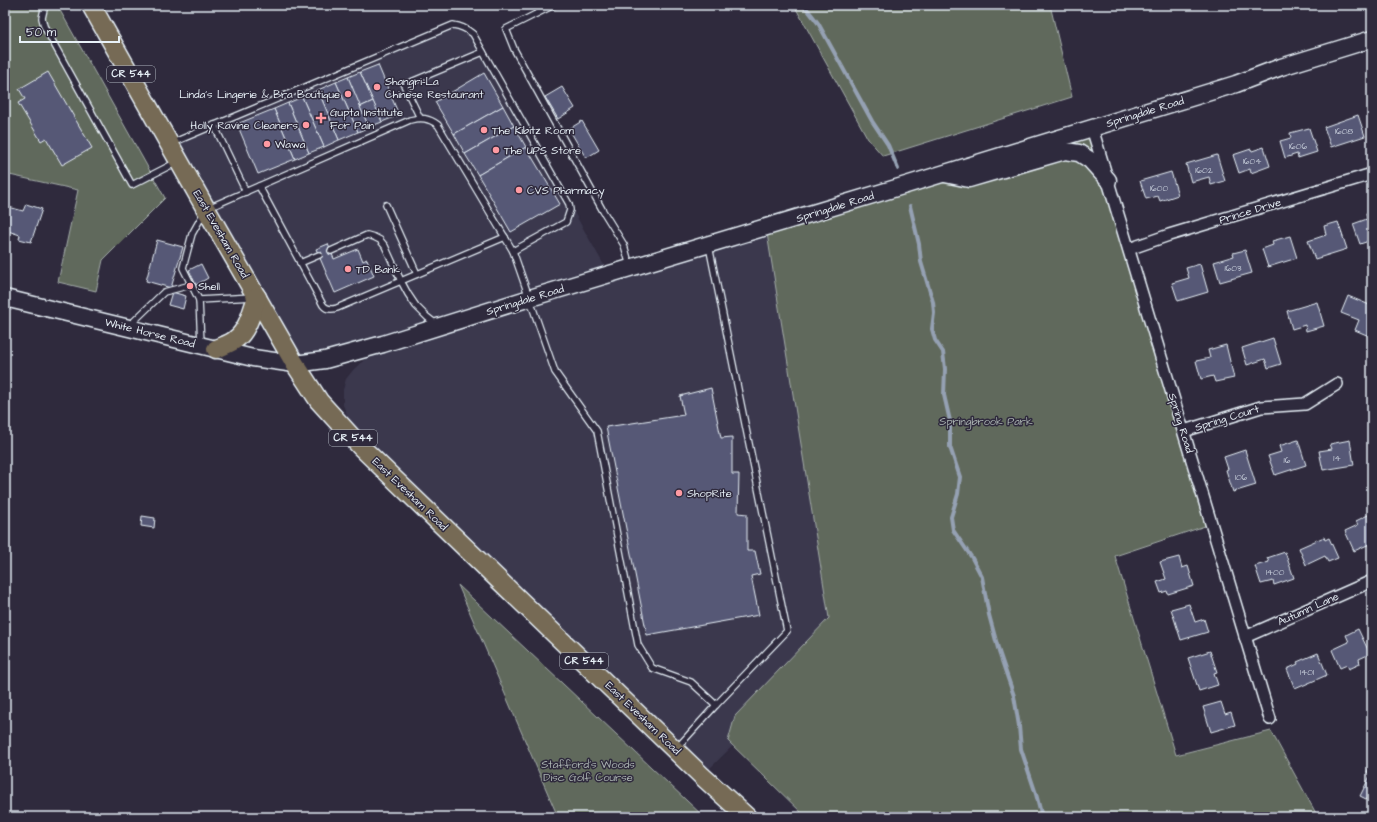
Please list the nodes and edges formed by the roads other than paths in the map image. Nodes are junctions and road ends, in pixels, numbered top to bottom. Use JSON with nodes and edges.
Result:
{"nodes":[{"id":1,"x":45,"y":5,"type":"edge"},
{"id":2,"x":92,"y":5,"type":"edge"},
{"id":3,"x":554,"y":5,"type":"edge"},
{"id":4,"x":1372,"y":38,"type":"edge"},
{"id":5,"x":483,"y":52,"type":"junction"},
{"id":6,"x":420,"y":118,"type":"junction"},
{"id":7,"x":214,"y":125,"type":"junction"},
{"id":8,"x":1092,"y":128,"type":"junction"},
{"id":9,"x":170,"y":143,"type":"junction"},
{"id":10,"x":179,"y":160,"type":"junction"},
{"id":11,"x":943,"y":174,"type":"junction"},
{"id":12,"x":1372,"y":174,"type":"edge"},
{"id":13,"x":1108,"y":180,"type":"junction"},
{"id":14,"x":259,"y":186,"type":"junction"},
{"id":15,"x":246,"y":192,"type":"junction"},
{"id":16,"x":386,"y":205,"type":"dead end"},
{"id":17,"x":206,"y":209,"type":"junction"},
{"id":18,"x":505,"y":236,"type":"junction"},
{"id":19,"x":709,"y":244,"type":"junction"},
{"id":20,"x":1129,"y":249,"type":"junction"},
{"id":21,"x":331,"y":251,"type":"dead end"},
{"id":22,"x":513,"y":251,"type":"junction"},
{"id":23,"x":319,"y":255,"type":"dead end"},
{"id":24,"x":300,"y":263,"type":"junction"},
{"id":25,"x":630,"y":268,"type":"junction"},
{"id":26,"x":417,"y":274,"type":"junction"},
{"id":27,"x":401,"y":281,"type":"junction"},
{"id":28,"x":191,"y":285,"type":"junction"},
{"id":29,"x":257,"y":297,"type":"junction"},
{"id":30,"x":5,"y":298,"type":"edge"},
{"id":31,"x":530,"y":298,"type":"junction"},
{"id":32,"x":199,"y":300,"type":"junction"},
{"id":33,"x":438,"y":326,"type":"junction"},
{"id":34,"x":128,"y":328,"type":"junction"},
{"id":35,"x":209,"y":347,"type":"junction"},
{"id":36,"x":295,"y":364,"type":"junction"},
{"id":37,"x":1338,"y":384,"type":"dead end"},
{"id":38,"x":1184,"y":431,"type":"junction"},
{"id":39,"x":1372,"y":581,"type":"edge"},
{"id":40,"x":1245,"y":637,"type":"junction"},
{"id":41,"x":716,"y":705,"type":"junction"},
{"id":42,"x":1270,"y":719,"type":"dead end"},
{"id":43,"x":676,"y":749,"type":"junction"},
{"id":44,"x":747,"y":817,"type":"edge"}],
"edges":[{"from":1,"to":10,"type":"lane"},
{"from":2,"to":9,"type":"main road","name":"East Evesham Road","number":"CR 544"},
{"from":3,"to":25,"type":"lane"},
{"from":4,"to":8,"type":"main road","name":"Springdale Road"},
{"from":5,"to":6,"type":"lane"},
{"from":5,"to":7,"type":"lane"},
{"from":5,"to":22,"type":"lane"},
{"from":6,"to":14,"type":"lane"},
{"from":6,"to":18,"type":"lane"},
{"from":7,"to":9,"type":"lane"},
{"from":7,"to":15,"type":"lane"},
{"from":8,"to":11,"type":"main road","name":"Springdale Road"},
{"from":8,"to":13,"type":"street","name":"Spring Road"},
{"from":9,"to":10,"type":"main road","name":"East Evesham Road","number":"CR 544"},
{"from":10,"to":17,"type":"main road","name":"East Evesham Road","number":"CR 544"},
{"from":11,"to":13,"type":"main road"},
{"from":11,"to":19,"type":"main road","name":"Springdale Road"},
{"from":12,"to":20,"type":"street","name":"Prince Drive"},
{"from":13,"to":20,"type":"street","name":"Spring Road"},
{"from":14,"to":15,"type":"lane"},
{"from":14,"to":24,"type":"lane"},
{"from":15,"to":17,"type":"lane"},
{"from":16,"to":26,"type":"lane"},
{"from":17,"to":28,"type":"lane"},
{"from":17,"to":29,"type":"main road","name":"East Evesham Road","number":"CR 544"},
{"from":18,"to":22,"type":"lane"},
{"from":18,"to":26,"type":"lane"},
{"from":19,"to":25,"type":"main road","name":"Springdale Road"},
{"from":19,"to":41,"type":"lane"},
{"from":20,"to":38,"type":"street","name":"Spring Road"},
{"from":21,"to":27,"type":"lane"},
{"from":22,"to":31,"type":"lane"},
{"from":23,"to":24,"type":"lane"},
{"from":24,"to":27,"type":"lane"},
{"from":25,"to":31,"type":"main road","name":"Springdale Road"},
{"from":26,"to":27,"type":"lane"},
{"from":27,"to":33,"type":"lane"},
{"from":28,"to":32,"type":"lane"},
{"from":28,"to":34,"type":"lane"},
{"from":29,"to":32,"type":"lane"},
{"from":29,"to":35,"type":"main road"},
{"from":29,"to":36,"type":"main road","name":"East Evesham Road","number":"CR 544"},
{"from":30,"to":34,"type":"main road","name":"White Horse Road"},
{"from":31,"to":33,"type":"main road","name":"Springdale Road"},
{"from":31,"to":41,"type":"lane"},
{"from":32,"to":35,"type":"lane"},
{"from":33,"to":36,"type":"main road","name":"Springdale Road"},
{"from":34,"to":35,"type":"main road","name":"White Horse Road"},
{"from":35,"to":36,"type":"main road","name":"White Horse Road"},
{"from":36,"to":43,"type":"main road","name":"East Evesham Road","number":"CR 544"},
{"from":37,"to":38,"type":"street","name":"Spring Court"},
{"from":38,"to":40,"type":"street","name":"Spring Road"},
{"from":39,"to":40,"type":"street","name":"Autumn Lane"},
{"from":40,"to":42,"type":"street","name":"Spring Road"},
{"from":41,"to":43,"type":"lane"},
{"from":43,"to":44,"type":"main road","name":"East Evesham Road","number":"CR 544"}]}
